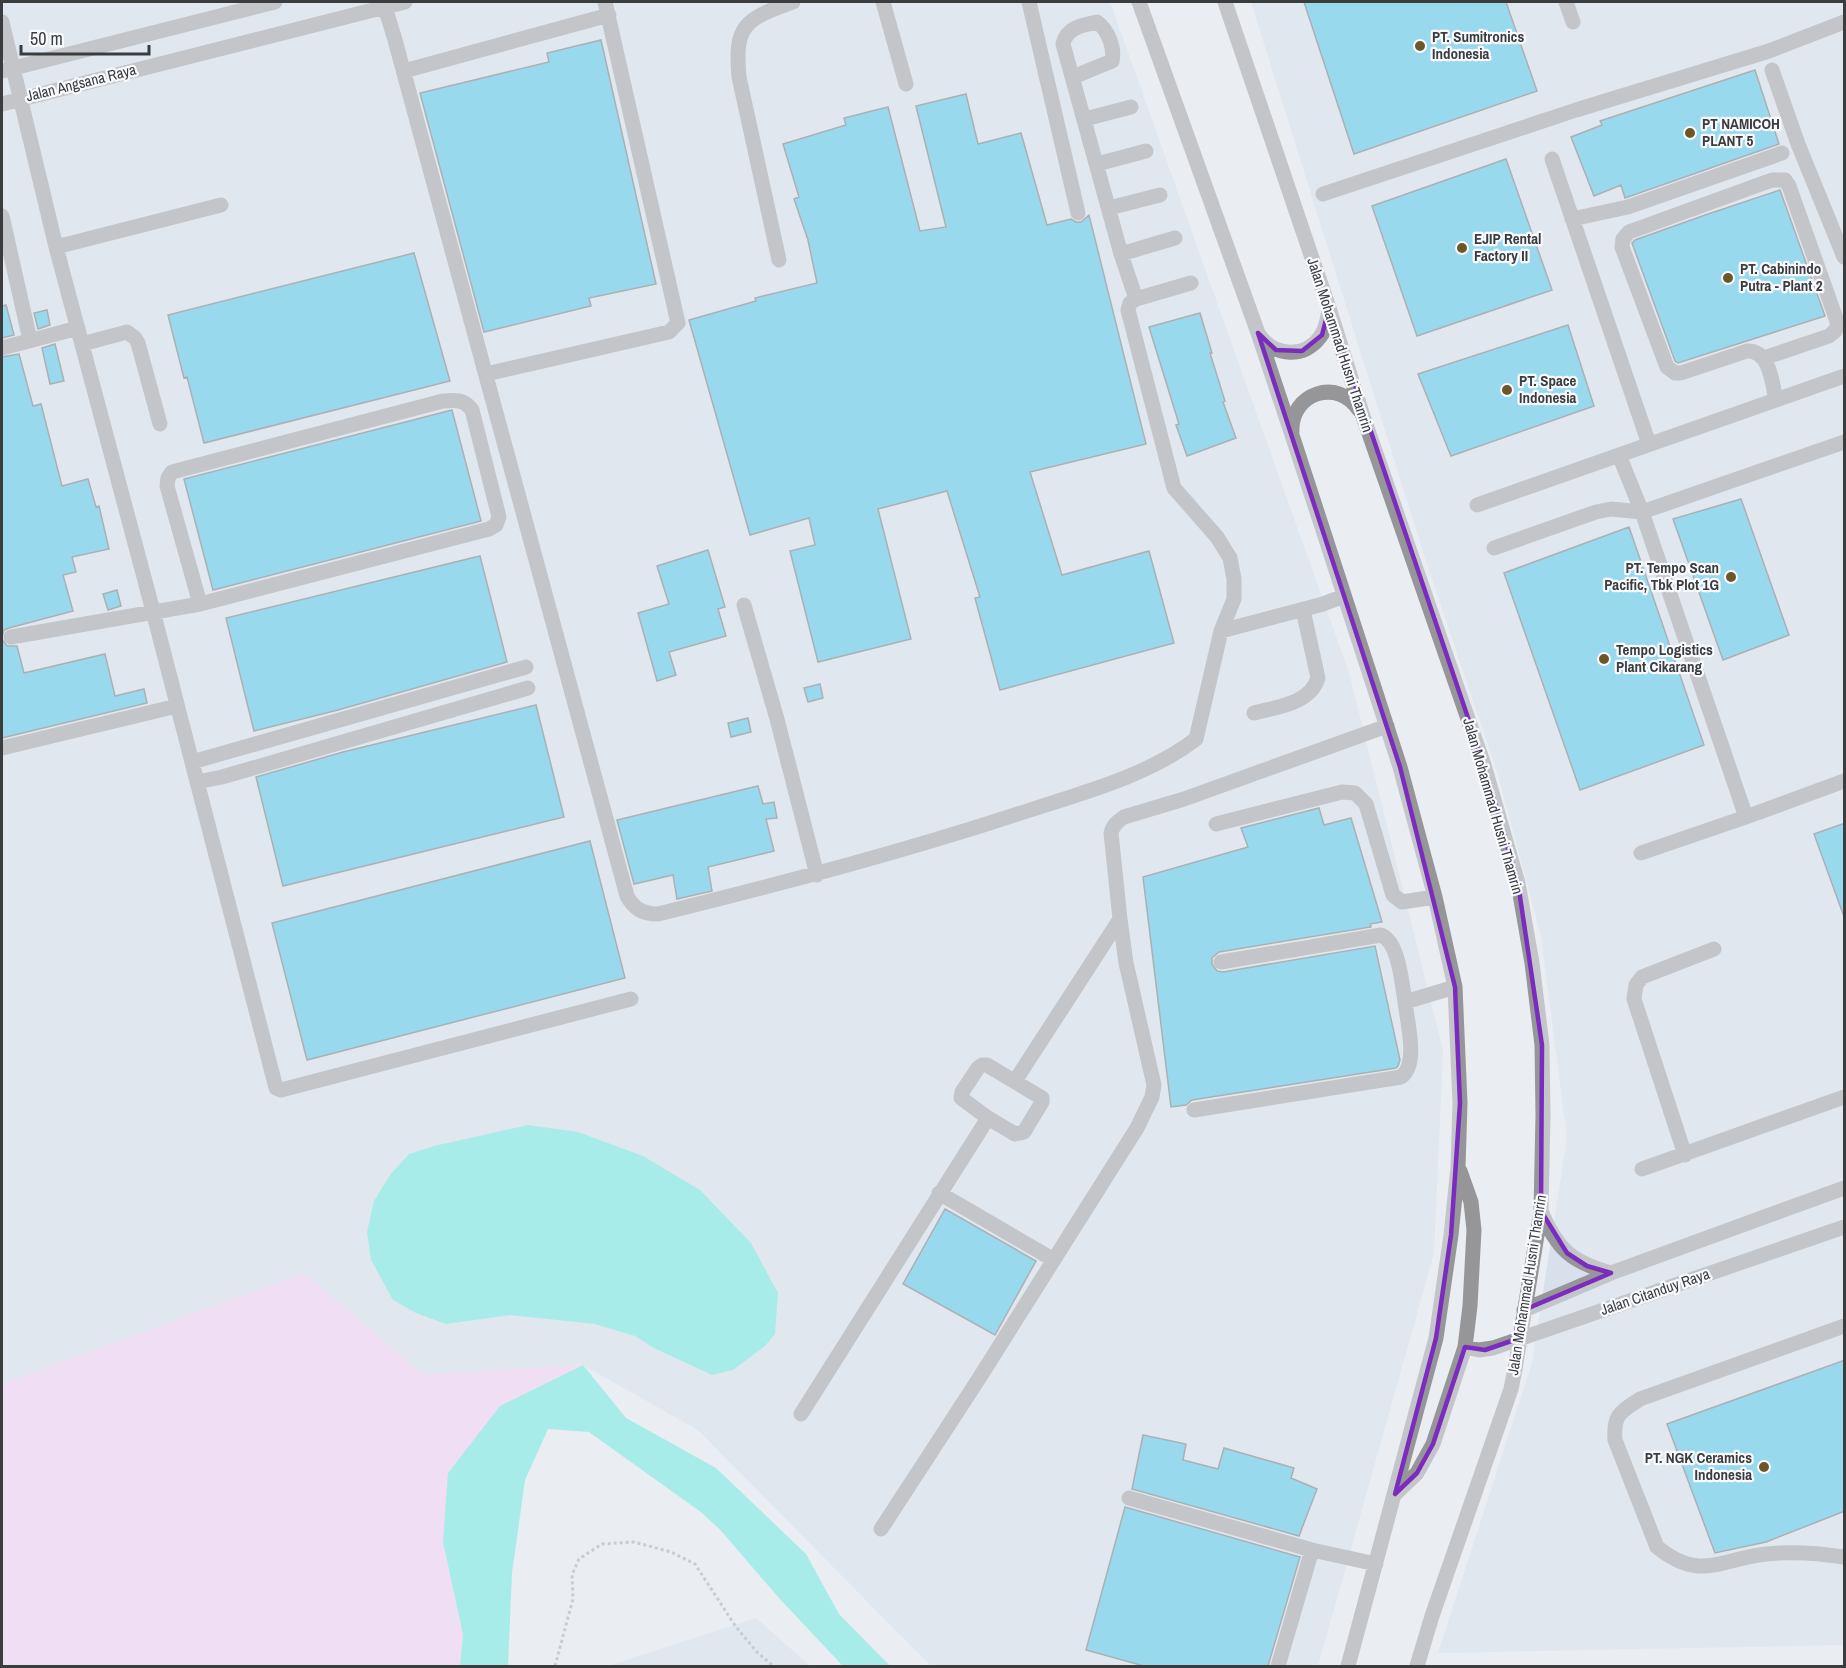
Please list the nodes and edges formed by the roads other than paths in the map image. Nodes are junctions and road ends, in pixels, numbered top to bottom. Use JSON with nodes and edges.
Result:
{"nodes":[{"id":1,"x":275,"y":2,"type":"edge"},
{"id":2,"x":405,"y":2,"type":"edge"},
{"id":3,"x":793,"y":2,"type":"edge"},
{"id":4,"x":883,"y":2,"type":"edge"},
{"id":5,"x":1029,"y":2,"type":"edge"},
{"id":6,"x":1139,"y":2,"type":"edge"},
{"id":7,"x":1225,"y":2,"type":"edge"},
{"id":8,"x":1566,"y":2,"type":"edge"},
{"id":9,"x":385,"y":7,"type":"junction"},
{"id":10,"x":607,"y":8,"type":"edge"},
{"id":11,"x":2,"y":22,"type":"edge"},
{"id":12,"x":1573,"y":22,"type":"dead end"},
{"id":13,"x":1845,"y":22,"type":"edge"},
{"id":14,"x":8,"y":69,"type":"edge"},
{"id":15,"x":1772,"y":70,"type":"dead end"},
{"id":16,"x":404,"y":72,"type":"junction"},
{"id":17,"x":1073,"y":77,"type":"dead end"},
{"id":18,"x":906,"y":84,"type":"dead end"},
{"id":19,"x":19,"y":99,"type":"junction"},
{"id":20,"x":2,"y":104,"type":"edge"},
{"id":21,"x":1131,"y":107,"type":"dead end"},
{"id":22,"x":1085,"y":119,"type":"junction"},
{"id":23,"x":1146,"y":151,"type":"dead end"},
{"id":24,"x":1782,"y":153,"type":"dead end"},
{"id":25,"x":1552,"y":159,"type":"dead end"},
{"id":26,"x":1097,"y":164,"type":"junction"},
{"id":27,"x":1323,"y":194,"type":"dead end"},
{"id":28,"x":1160,"y":195,"type":"dead end"},
{"id":29,"x":221,"y":205,"type":"dead end"},
{"id":30,"x":1109,"y":208,"type":"junction"},
{"id":31,"x":1078,"y":213,"type":"dead end"},
{"id":32,"x":2,"y":216,"type":"edge"},
{"id":33,"x":1572,"y":219,"type":"junction"},
{"id":34,"x":1175,"y":238,"type":"dead end"},
{"id":35,"x":56,"y":247,"type":"junction"},
{"id":36,"x":1121,"y":254,"type":"junction"},
{"id":37,"x":1845,"y":257,"type":"edge"},
{"id":38,"x":779,"y":261,"type":"dead end"},
{"id":39,"x":1191,"y":283,"type":"dead end"},
{"id":40,"x":1136,"y":299,"type":"junction"},
{"id":41,"x":1329,"y":308,"type":"junction"},
{"id":42,"x":78,"y":328,"type":"junction"},
{"id":43,"x":1258,"y":333,"type":"junction"},
{"id":44,"x":30,"y":340,"type":"junction"},
{"id":45,"x":82,"y":344,"type":"junction"},
{"id":46,"x":2,"y":348,"type":"edge"},
{"id":47,"x":1764,"y":358,"type":"junction"},
{"id":48,"x":486,"y":374,"type":"junction"},
{"id":49,"x":1845,"y":376,"type":"edge"},
{"id":50,"x":1776,"y":400,"type":"junction"},
{"id":51,"x":1363,"y":416,"type":"junction"},
{"id":52,"x":160,"y":424,"type":"dead end"},
{"id":53,"x":1293,"y":438,"type":"junction"},
{"id":54,"x":1845,"y":442,"type":"edge"},
{"id":55,"x":1649,"y":444,"type":"junction"},
{"id":56,"x":1619,"y":455,"type":"junction"},
{"id":57,"x":1477,"y":505,"type":"dead end"},
{"id":58,"x":1642,"y":512,"type":"junction"},
{"id":59,"x":1494,"y":548,"type":"dead end"},
{"id":60,"x":1344,"y":596,"type":"junction"},
{"id":61,"x":200,"y":604,"type":"junction"},
{"id":62,"x":744,"y":605,"type":"dead end"},
{"id":63,"x":1303,"y":610,"type":"junction"},
{"id":64,"x":153,"y":611,"type":"junction"},
{"id":65,"x":1221,"y":631,"type":"junction"},
{"id":66,"x":11,"y":637,"type":"dead end"},
{"id":67,"x":526,"y":667,"type":"dead end"},
{"id":68,"x":528,"y":688,"type":"dead end"},
{"id":69,"x":177,"y":706,"type":"junction"},
{"id":70,"x":1254,"y":713,"type":"dead end"},
{"id":71,"x":1388,"y":726,"type":"junction"},
{"id":72,"x":2,"y":748,"type":"edge"},
{"id":73,"x":192,"y":762,"type":"junction"},
{"id":74,"x":1845,"y":781,"type":"edge"},
{"id":75,"x":197,"y":782,"type":"junction"},
{"id":76,"x":1746,"y":817,"type":"junction"},
{"id":77,"x":1215,"y":824,"type":"dead end"},
{"id":78,"x":1641,"y":853,"type":"dead end"},
{"id":79,"x":817,"y":875,"type":"junction"},
{"id":80,"x":1435,"y":897,"type":"junction"},
{"id":81,"x":1120,"y":920,"type":"junction"},
{"id":82,"x":1714,"y":949,"type":"dead end"},
{"id":83,"x":1221,"y":962,"type":"dead end"},
{"id":84,"x":1455,"y":987,"type":"junction"},
{"id":85,"x":631,"y":999,"type":"dead end"},
{"id":86,"x":1405,"y":1002,"type":"junction"},
{"id":87,"x":1015,"y":1081,"type":"junction"},
{"id":88,"x":1845,"y":1097,"type":"edge"},
{"id":89,"x":1194,"y":1110,"type":"dead end"},
{"id":90,"x":988,"y":1118,"type":"junction"},
{"id":91,"x":1684,"y":1155,"type":"junction"},
{"id":92,"x":1458,"y":1167,"type":"junction"},
{"id":93,"x":1642,"y":1169,"type":"dead end"},
{"id":94,"x":1845,"y":1188,"type":"edge"},
{"id":95,"x":939,"y":1193,"type":"junction"},
{"id":96,"x":1541,"y":1211,"type":"junction"},
{"id":97,"x":1845,"y":1227,"type":"edge"},
{"id":98,"x":1054,"y":1260,"type":"junction"},
{"id":99,"x":1611,"y":1273,"type":"junction"},
{"id":100,"x":1524,"y":1310,"type":"junction"},
{"id":101,"x":1845,"y":1326,"type":"edge"},
{"id":102,"x":1520,"y":1338,"type":"junction"},
{"id":103,"x":1465,"y":1347,"type":"junction"},
{"id":104,"x":801,"y":1414,"type":"dead end"},
{"id":105,"x":1395,"y":1494,"type":"junction"},
{"id":106,"x":1130,"y":1498,"type":"dead end"},
{"id":107,"x":882,"y":1529,"type":"dead end"},
{"id":108,"x":1312,"y":1550,"type":"junction"},
{"id":109,"x":1845,"y":1557,"type":"edge"},
{"id":110,"x":1376,"y":1564,"type":"junction"},
{"id":111,"x":1278,"y":1666,"type":"edge"},
{"id":112,"x":1348,"y":1666,"type":"edge"},
{"id":113,"x":1417,"y":1666,"type":"edge"}],
"edges":[{"from":1,"to":14,"type":"street","name":"Jalan Angsana Raya"},
{"from":2,"to":9,"type":"street","name":"Jalan Angsana Raya"},
{"from":3,"to":38,"type":"street"},
{"from":4,"to":18,"type":"street"},
{"from":5,"to":31,"type":"street"},
{"from":6,"to":43,"type":"street"},
{"from":7,"to":41,"type":"street","name":"Jalan Mohammad Husni Thamrin"},
{"from":8,"to":12,"type":"street"},
{"from":9,"to":16,"type":"street"},
{"from":9,"to":19,"type":"street","name":"Jalan Angsana Raya"},
{"from":10,"to":16,"type":"street"},
{"from":10,"to":48,"type":"street"},
{"from":11,"to":14,"type":"street"},
{"from":13,"to":27,"type":"street"},
{"from":14,"to":19,"type":"street"},
{"from":15,"to":37,"type":"street"},
{"from":16,"to":48,"type":"street"},
{"from":17,"to":22,"type":"street"},
{"from":19,"to":20,"type":"street","name":"Jalan Angsana Raya"},
{"from":19,"to":35,"type":"street"},
{"from":21,"to":22,"type":"street"},
{"from":22,"to":26,"type":"street"},
{"from":23,"to":26,"type":"street"},
{"from":24,"to":33,"type":"street"},
{"from":25,"to":33,"type":"street"},
{"from":26,"to":30,"type":"street"},
{"from":28,"to":30,"type":"street"},
{"from":29,"to":35,"type":"street"},
{"from":30,"to":36,"type":"street"},
{"from":32,"to":44,"type":"street"},
{"from":33,"to":55,"type":"street"},
{"from":34,"to":36,"type":"street"},
{"from":35,"to":42,"type":"street"},
{"from":36,"to":40,"type":"street"},
{"from":39,"to":40,"type":"street"},
{"from":40,"to":65,"type":"street"},
{"from":41,"to":43,"type":"street"},
{"from":41,"to":51,"type":"street","name":"Jalan Mohammad Husni Thamrin"},
{"from":42,"to":44,"type":"street"},
{"from":42,"to":45,"type":"street"},
{"from":43,"to":53,"type":"street"},
{"from":44,"to":46,"type":"street"},
{"from":45,"to":52,"type":"street"},
{"from":45,"to":64,"type":"street"},
{"from":47,"to":47,"type":"street"},
{"from":47,"to":50,"type":"street"},
{"from":48,"to":79,"type":"street"},
{"from":49,"to":50,"type":"street"},
{"from":50,"to":55,"type":"street"},
{"from":51,"to":53,"type":"street"},
{"from":51,"to":96,"type":"street","name":"Jalan Mohammad Husni Thamrin"},
{"from":53,"to":60,"type":"street"},
{"from":54,"to":58,"type":"street"},
{"from":55,"to":56,"type":"street"},
{"from":56,"to":57,"type":"street"},
{"from":56,"to":58,"type":"street"},
{"from":58,"to":59,"type":"street"},
{"from":58,"to":76,"type":"street"},
{"from":60,"to":63,"type":"street"},
{"from":60,"to":71,"type":"street"},
{"from":61,"to":61,"type":"street"},
{"from":61,"to":64,"type":"street"},
{"from":62,"to":79,"type":"street"},
{"from":63,"to":65,"type":"street"},
{"from":63,"to":70,"type":"street"},
{"from":64,"to":66,"type":"street"},
{"from":64,"to":69,"type":"street"},
{"from":65,"to":79,"type":"street"},
{"from":67,"to":73,"type":"street"},
{"from":68,"to":75,"type":"street"},
{"from":69,"to":72,"type":"street"},
{"from":69,"to":73,"type":"street"},
{"from":71,"to":80,"type":"street"},
{"from":71,"to":81,"type":"street"},
{"from":73,"to":75,"type":"street"},
{"from":74,"to":76,"type":"street"},
{"from":75,"to":85,"type":"street"},
{"from":76,"to":78,"type":"street"},
{"from":77,"to":80,"type":"street"},
{"from":80,"to":84,"type":"street"},
{"from":81,"to":87,"type":"street"},
{"from":81,"to":98,"type":"street"},
{"from":82,"to":91,"type":"street"},
{"from":83,"to":86,"type":"street"},
{"from":84,"to":86,"type":"street"},
{"from":84,"to":92,"type":"street"},
{"from":86,"to":89,"type":"street"},
{"from":87,"to":90,"type":"street"},
{"from":87,"to":90,"type":"street"},
{"from":88,"to":91,"type":"street"},
{"from":90,"to":95,"type":"street"},
{"from":91,"to":93,"type":"street"},
{"from":92,"to":103,"type":"street"},
{"from":92,"to":105,"type":"street"},
{"from":94,"to":99,"type":"street","name":"Jalan Citanduy Raya"},
{"from":95,"to":98,"type":"street"},
{"from":95,"to":104,"type":"street"},
{"from":96,"to":99,"type":"street"},
{"from":96,"to":100,"type":"street","name":"Jalan Mohammad Husni Thamrin"},
{"from":97,"to":102,"type":"street","name":"Jalan Citanduy Raya"},
{"from":98,"to":107,"type":"street"},
{"from":99,"to":100,"type":"street","name":"Jalan Citanduy Raya"},
{"from":100,"to":102,"type":"street","name":"Jalan Mohammad Husni Thamrin"},
{"from":101,"to":109,"type":"street"},
{"from":102,"to":103,"type":"street","name":"Jalan Citanduy Raya"},
{"from":102,"to":113,"type":"street","name":"Jalan Mohammad Husni Thamrin"},
{"from":103,"to":105,"type":"street"},
{"from":105,"to":110,"type":"street"},
{"from":106,"to":108,"type":"street"},
{"from":108,"to":110,"type":"street"},
{"from":108,"to":111,"type":"street"},
{"from":110,"to":112,"type":"street"}]}
